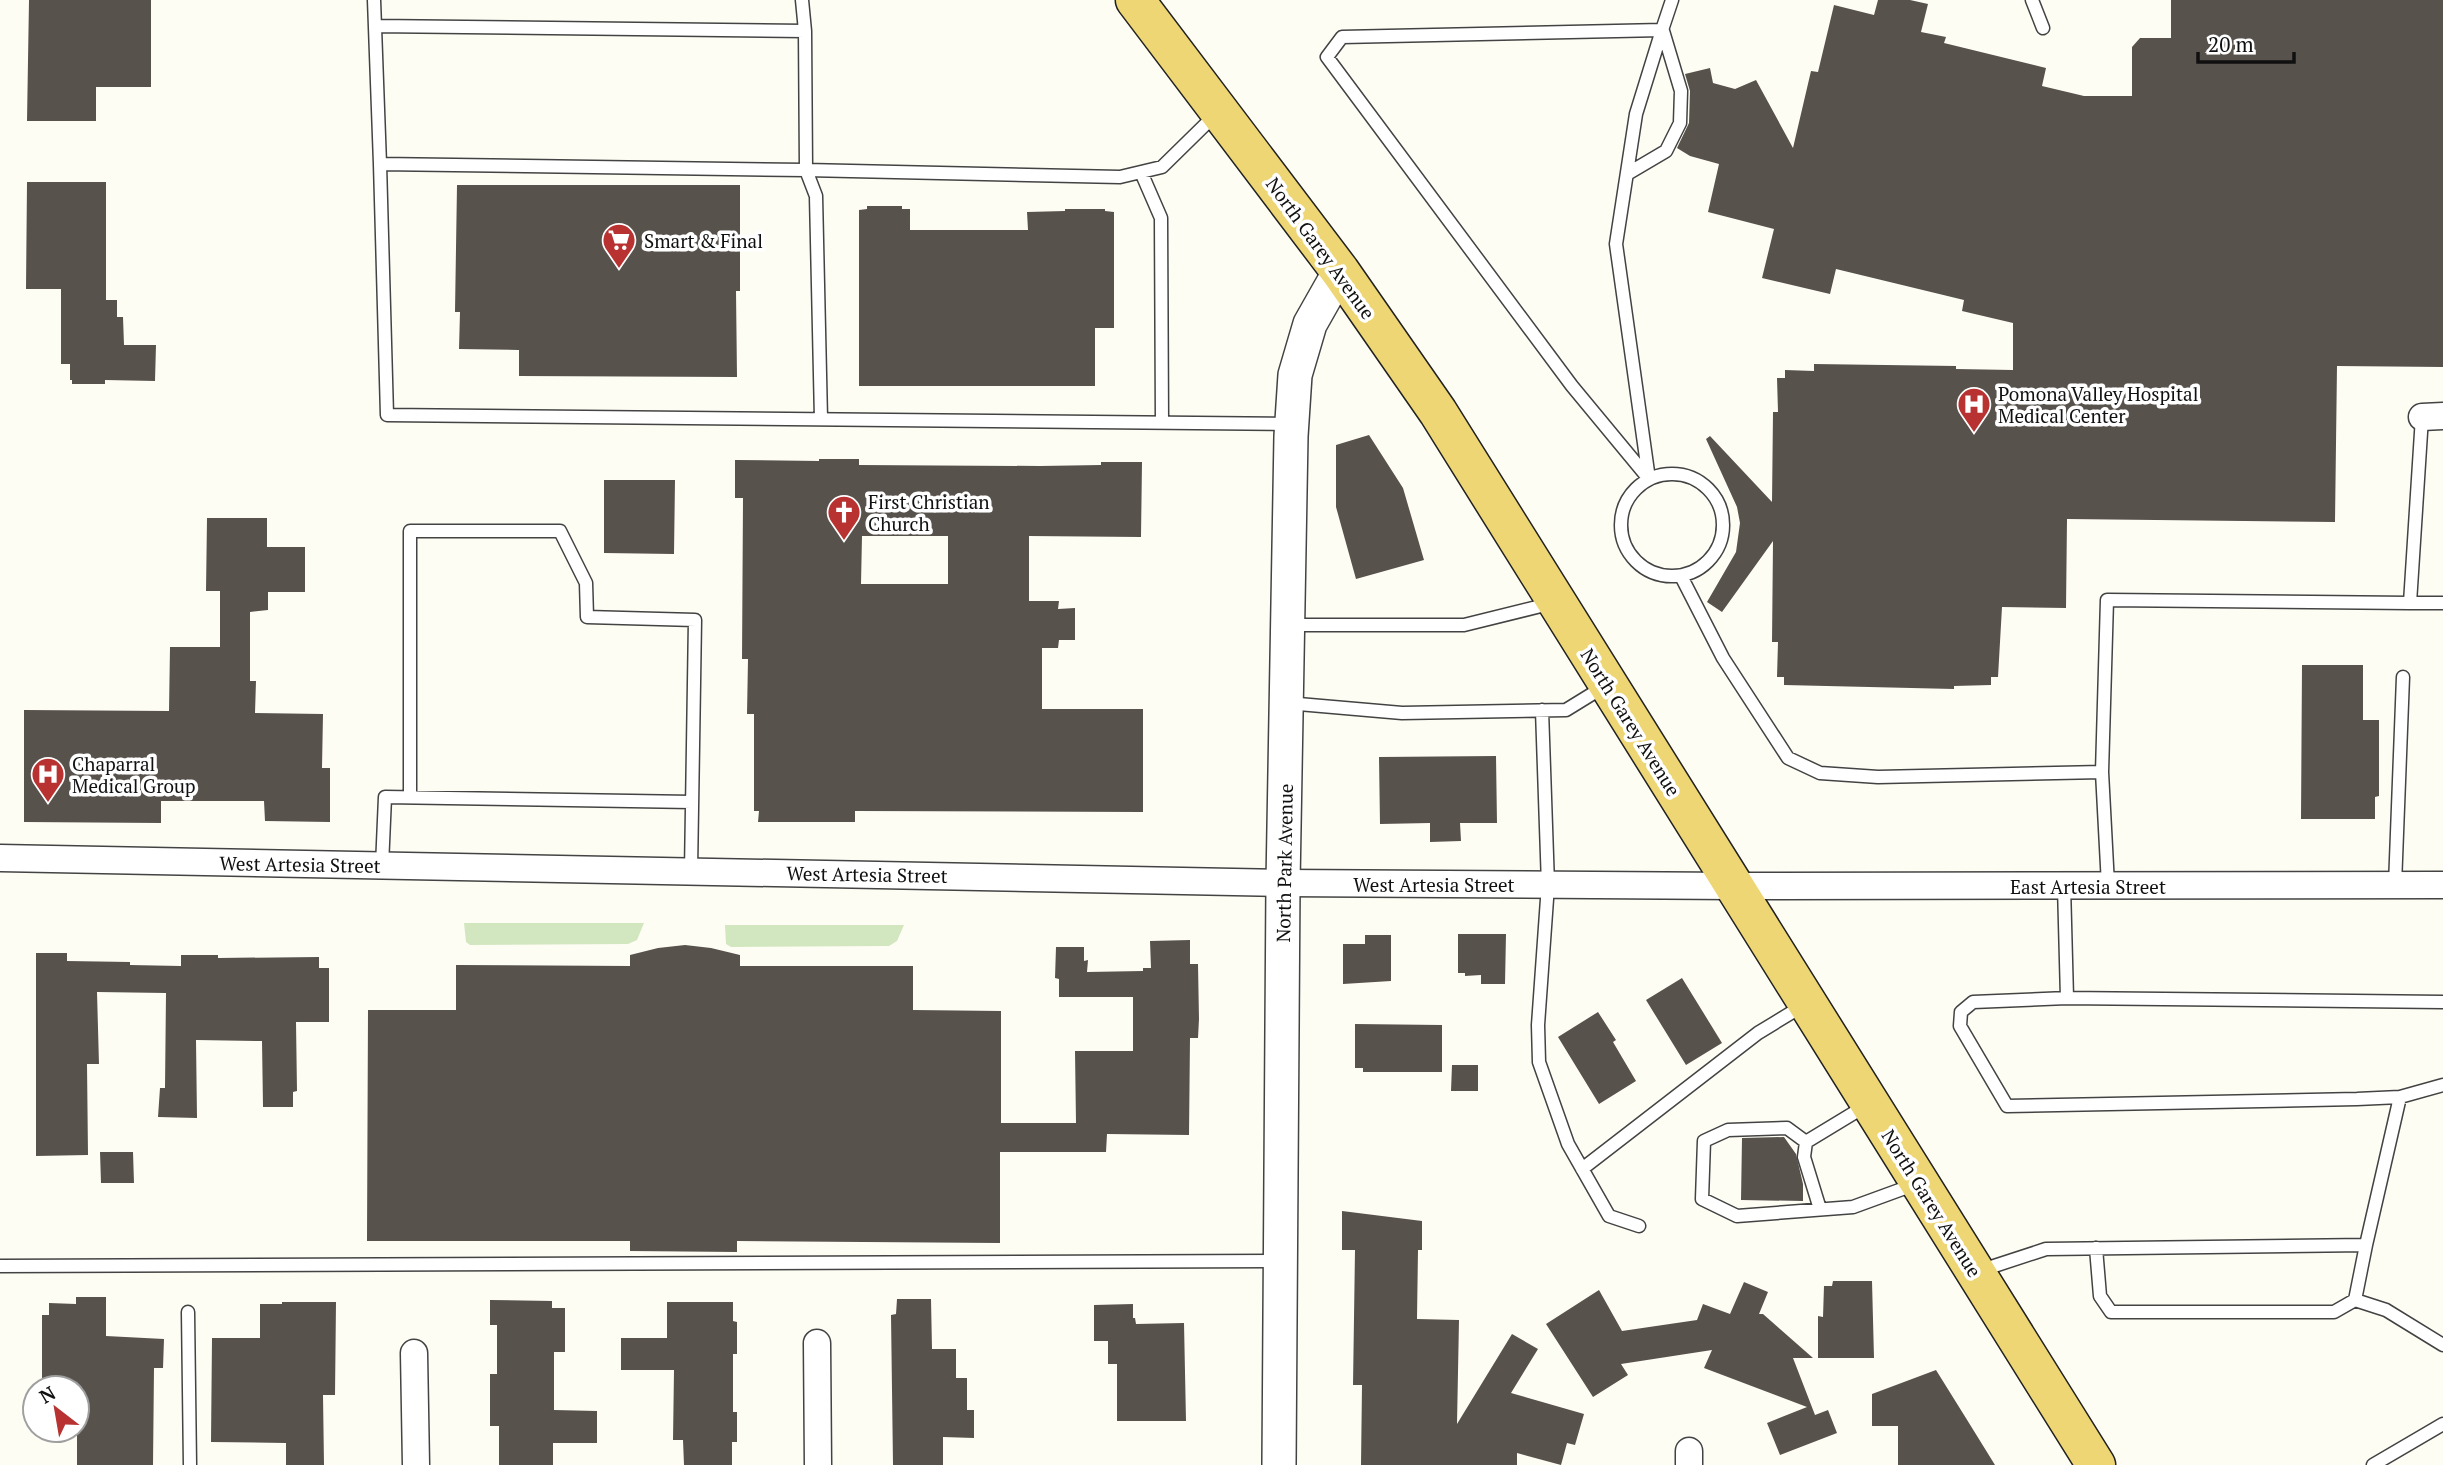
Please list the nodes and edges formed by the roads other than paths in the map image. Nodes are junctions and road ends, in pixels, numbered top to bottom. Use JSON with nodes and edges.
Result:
{"nodes":[{"id":1,"x":374,"y":0,"type":"edge"},
{"id":2,"x":802,"y":0,"type":"edge"},
{"id":3,"x":1135,"y":0,"type":"edge"},
{"id":4,"x":1672,"y":0,"type":"edge"},
{"id":5,"x":2032,"y":0,"type":"edge"},
{"id":6,"x":375,"y":26,"type":"junction"},
{"id":7,"x":2043,"y":28,"type":"dead end"},
{"id":8,"x":1662,"y":30,"type":"junction"},
{"id":9,"x":805,"y":31,"type":"junction"},
{"id":10,"x":1219,"y":111,"type":"junction"},
{"id":11,"x":380,"y":164,"type":"junction"},
{"id":12,"x":806,"y":170,"type":"junction"},
{"id":13,"x":1141,"y":172,"type":"junction"},
{"id":14,"x":1627,"y":174,"type":"junction"},
{"id":15,"x":1340,"y":271,"type":"junction"},
{"id":16,"x":2433,"y":416,"type":"edge"},
{"id":17,"x":821,"y":419,"type":"junction"},
{"id":18,"x":1162,"y":422,"type":"junction"},
{"id":19,"x":1292,"y":424,"type":"junction"},
{"id":20,"x":1649,"y":479,"type":"junction"},
{"id":21,"x":1681,"y":576,"type":"junction"},
{"id":22,"x":1557,"y":602,"type":"junction"},
{"id":23,"x":2410,"y":603,"type":"junction"},
{"id":24,"x":2443,"y":603,"type":"edge"},
{"id":25,"x":1287,"y":625,"type":"junction"},
{"id":26,"x":2403,"y":677,"type":"dead end"},
{"id":27,"x":1608,"y":684,"type":"junction"},
{"id":28,"x":1286,"y":703,"type":"junction"},
{"id":29,"x":1542,"y":710,"type":"junction"},
{"id":30,"x":2102,"y":772,"type":"junction"},
{"id":31,"x":410,"y":797,"type":"junction"},
{"id":32,"x":692,"y":802,"type":"junction"},
{"id":33,"x":0,"y":858,"type":"edge"},
{"id":34,"x":382,"y":866,"type":"junction"},
{"id":35,"x":691,"y":871,"type":"junction"},
{"id":36,"x":1283,"y":883,"type":"junction"},
{"id":37,"x":1548,"y":885,"type":"junction"},
{"id":38,"x":2395,"y":885,"type":"junction"},
{"id":39,"x":2443,"y":885,"type":"edge"},
{"id":40,"x":1734,"y":886,"type":"junction"},
{"id":41,"x":2064,"y":886,"type":"junction"},
{"id":42,"x":2108,"y":886,"type":"junction"},
{"id":43,"x":2064,"y":998,"type":"junction"},
{"id":44,"x":2443,"y":1002,"type":"edge"},
{"id":45,"x":1807,"y":1003,"type":"junction"},
{"id":46,"x":2443,"y":1085,"type":"edge"},
{"id":47,"x":2400,"y":1097,"type":"junction"},
{"id":48,"x":1870,"y":1103,"type":"junction"},
{"id":49,"x":1806,"y":1142,"type":"junction"},
{"id":50,"x":1583,"y":1169,"type":"junction"},
{"id":51,"x":1920,"y":1183,"type":"junction"},
{"id":52,"x":1820,"y":1209,"type":"junction"},
{"id":53,"x":1639,"y":1226,"type":"dead end"},
{"id":54,"x":2367,"y":1245,"type":"junction"},
{"id":55,"x":2096,"y":1248,"type":"junction"},
{"id":56,"x":1279,"y":1261,"type":"junction"},
{"id":57,"x":0,"y":1266,"type":"edge"},
{"id":58,"x":1976,"y":1272,"type":"junction"},
{"id":59,"x":2354,"y":1300,"type":"junction"},
{"id":60,"x":188,"y":1312,"type":"dead end"},
{"id":61,"x":817,"y":1343,"type":"dead end"},
{"id":62,"x":2443,"y":1345,"type":"edge"},
{"id":63,"x":414,"y":1353,"type":"dead end"},
{"id":64,"x":2443,"y":1423,"type":"edge"},
{"id":65,"x":190,"y":1465,"type":"edge"},
{"id":66,"x":416,"y":1465,"type":"edge"},
{"id":67,"x":818,"y":1465,"type":"edge"},
{"id":68,"x":1279,"y":1465,"type":"edge"},
{"id":69,"x":2096,"y":1465,"type":"edge"},
{"id":70,"x":2373,"y":1465,"type":"edge"}],
"edges":[{"from":1,"to":6,"type":"lane"},
{"from":2,"to":9,"type":"lane"},
{"from":3,"to":10,"type":"main road","name":"North Garey Avenue"},
{"from":4,"to":8,"type":"lane"},
{"from":5,"to":7,"type":"lane"},
{"from":6,"to":9,"type":"lane"},
{"from":6,"to":11,"type":"lane"},
{"from":8,"to":14,"type":"lane"},
{"from":8,"to":14,"type":"lane"},
{"from":8,"to":20,"type":"lane"},
{"from":9,"to":12,"type":"lane"},
{"from":10,"to":13,"type":"lane"},
{"from":10,"to":15,"type":"main road","name":"North Garey Avenue"},
{"from":11,"to":12,"type":"lane"},
{"from":11,"to":17,"type":"lane"},
{"from":12,"to":13,"type":"lane"},
{"from":12,"to":17,"type":"lane"},
{"from":13,"to":18,"type":"lane"},
{"from":14,"to":20,"type":"lane"},
{"from":15,"to":19,"type":"street","name":"North Park Avenue"},
{"from":15,"to":22,"type":"main road","name":"North Garey Avenue"},
{"from":16,"to":23,"type":"lane"},
{"from":17,"to":18,"type":"lane"},
{"from":18,"to":19,"type":"lane"},
{"from":19,"to":25,"type":"street","name":"North Park Avenue"},
{"from":20,"to":21,"type":"lane"},
{"from":20,"to":21,"type":"lane"},
{"from":21,"to":30,"type":"lane"},
{"from":22,"to":25,"type":"lane"},
{"from":22,"to":27,"type":"main road","name":"North Garey Avenue"},
{"from":23,"to":24,"type":"lane"},
{"from":23,"to":30,"type":"lane"},
{"from":25,"to":28,"type":"street","name":"North Park Avenue"},
{"from":26,"to":38,"type":"lane"},
{"from":27,"to":29,"type":"lane"},
{"from":27,"to":40,"type":"main road","name":"North Garey Avenue"},
{"from":28,"to":29,"type":"lane"},
{"from":28,"to":36,"type":"street","name":"North Park Avenue"},
{"from":29,"to":37,"type":"lane"},
{"from":30,"to":42,"type":"lane"},
{"from":31,"to":32,"type":"lane"},
{"from":31,"to":32,"type":"lane"},
{"from":31,"to":34,"type":"lane"},
{"from":32,"to":35,"type":"lane"},
{"from":33,"to":34,"type":"street","name":"West Artesia Street"},
{"from":34,"to":35,"type":"street","name":"West Artesia Street"},
{"from":35,"to":36,"type":"street","name":"West Artesia Street"},
{"from":36,"to":37,"type":"street","name":"West Artesia Street"},
{"from":36,"to":56,"type":"street","name":"North Park Avenue"},
{"from":37,"to":40,"type":"street","name":"West Artesia Street"},
{"from":37,"to":50,"type":"lane"},
{"from":38,"to":39,"type":"street","name":"East Artesia Street"},
{"from":38,"to":42,"type":"street","name":"East Artesia Street"},
{"from":40,"to":41,"type":"street","name":"East Artesia Street"},
{"from":40,"to":45,"type":"main road","name":"North Garey Avenue"},
{"from":41,"to":42,"type":"street","name":"East Artesia Street"},
{"from":41,"to":43,"type":"lane"},
{"from":43,"to":44,"type":"lane"},
{"from":43,"to":47,"type":"lane"},
{"from":45,"to":48,"type":"main road","name":"North Garey Avenue"},
{"from":45,"to":50,"type":"lane"},
{"from":46,"to":47,"type":"lane"},
{"from":47,"to":54,"type":"lane"},
{"from":48,"to":49,"type":"lane"},
{"from":48,"to":51,"type":"main road","name":"North Garey Avenue"},
{"from":49,"to":52,"type":"lane"},
{"from":49,"to":52,"type":"lane"},
{"from":50,"to":53,"type":"lane"},
{"from":51,"to":52,"type":"lane"},
{"from":51,"to":58,"type":"main road","name":"North Garey Avenue"},
{"from":54,"to":55,"type":"lane"},
{"from":54,"to":59,"type":"lane"},
{"from":55,"to":58,"type":"lane"},
{"from":55,"to":59,"type":"lane"},
{"from":56,"to":57,"type":"lane"},
{"from":56,"to":68,"type":"street","name":"North Park Avenue"},
{"from":58,"to":69,"type":"main road","name":"North Garey Avenue"},
{"from":59,"to":62,"type":"lane"},
{"from":60,"to":65,"type":"lane"},
{"from":61,"to":67,"type":"street"},
{"from":63,"to":66,"type":"street"},
{"from":64,"to":70,"type":"lane"}]}
